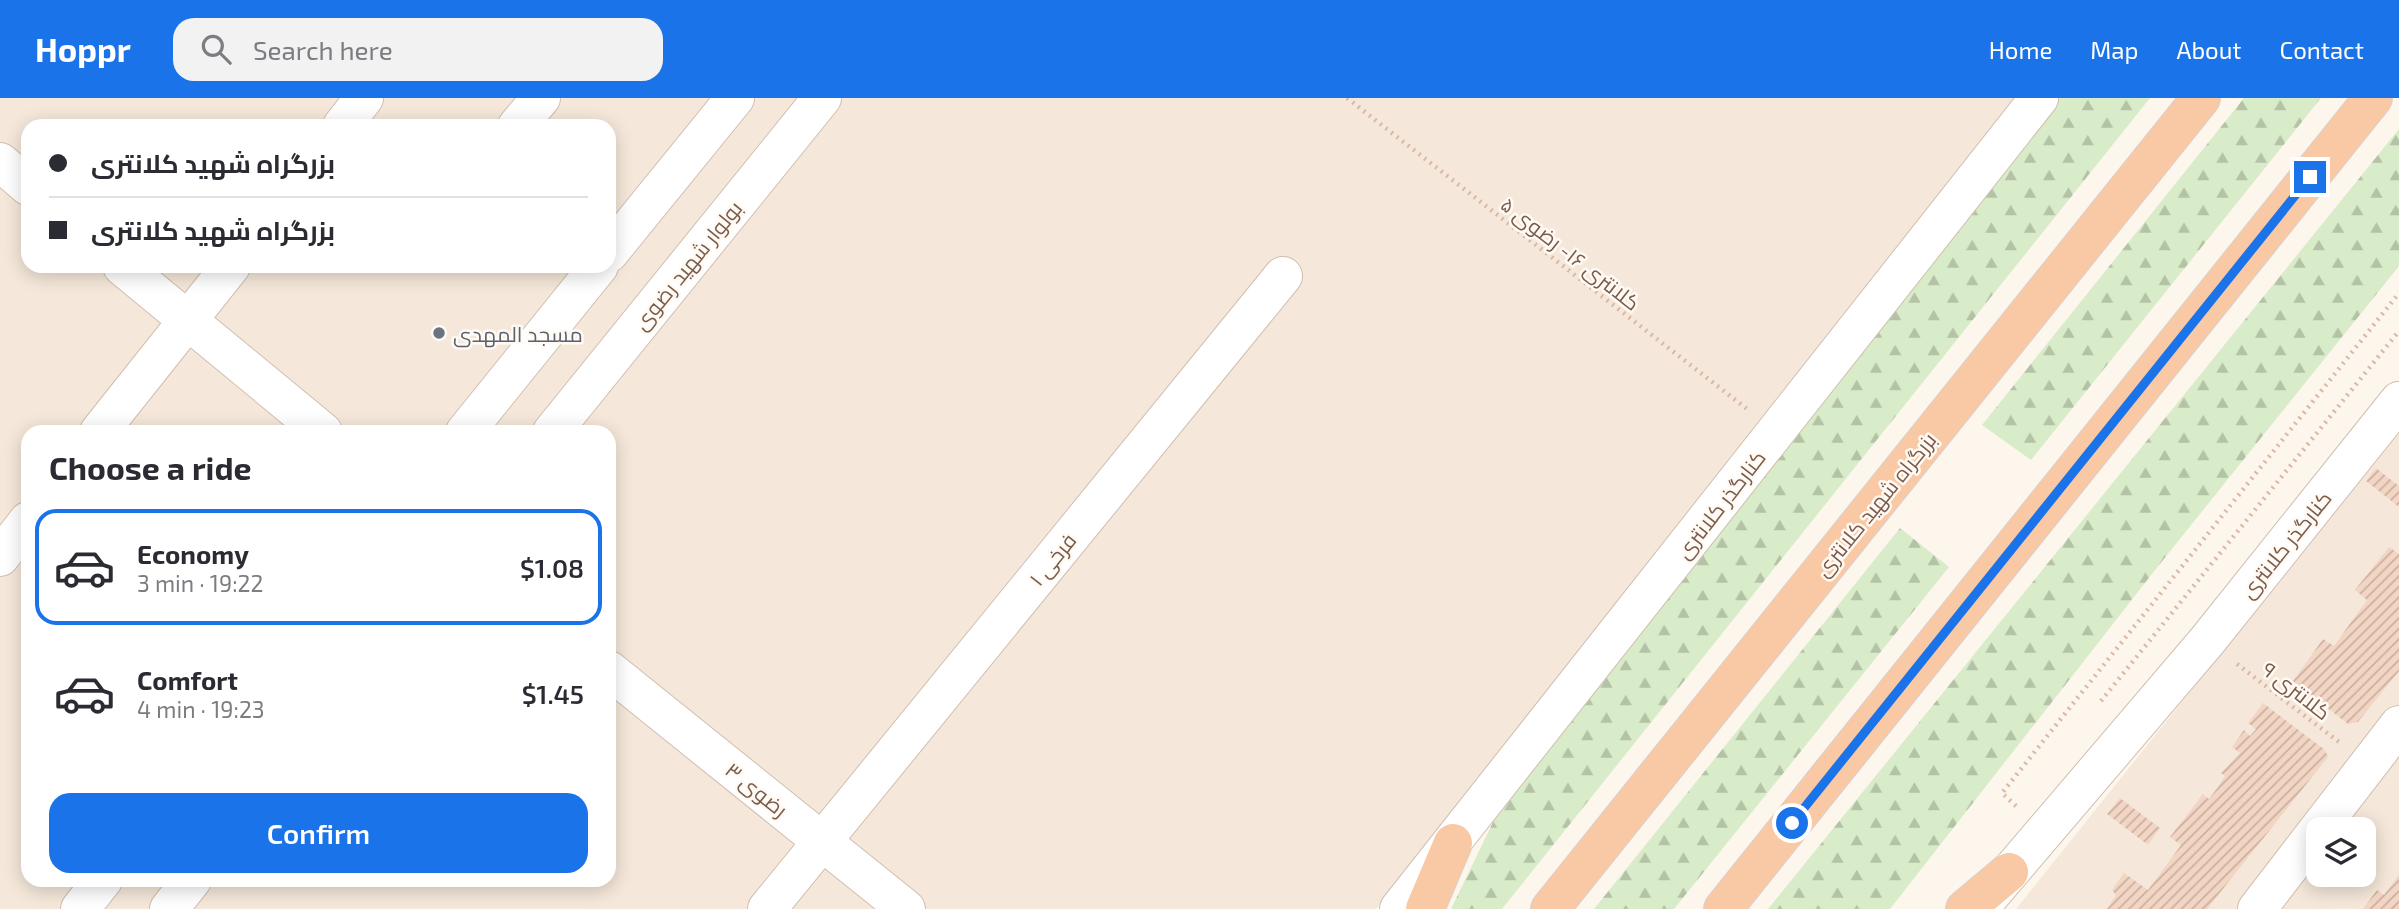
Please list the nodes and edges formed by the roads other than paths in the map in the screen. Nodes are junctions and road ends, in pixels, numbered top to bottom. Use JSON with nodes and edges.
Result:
{"nodes":[{"id":1,"x":364,"y":98,"type":"edge"},
{"id":2,"x":541,"y":98,"type":"edge"},
{"id":3,"x":735,"y":98,"type":"edge"},
{"id":4,"x":821,"y":98,"type":"edge"},
{"id":5,"x":2039,"y":98,"type":"edge"},
{"id":6,"x":2201,"y":98,"type":"edge"},
{"id":7,"x":2373,"y":98,"type":"edge"},
{"id":8,"x":348,"y":119,"type":"edge"},
{"id":9,"x":523,"y":119,"type":"edge"},
{"id":10,"x":0,"y":162,"type":"edge"},
{"id":11,"x":21,"y":180,"type":"edge"},
{"id":12,"x":616,"y":244,"type":"edge"},
{"id":13,"x":130,"y":273,"type":"edge"},
{"id":14,"x":225,"y":273,"type":"edge"},
{"id":15,"x":593,"y":273,"type":"edge"},
{"id":16,"x":1283,"y":276,"type":"dead end"},
{"id":17,"x":187,"y":321,"type":"junction"},
{"id":18,"x":2399,"y":401,"type":"edge"},
{"id":19,"x":105,"y":425,"type":"edge"},
{"id":20,"x":314,"y":425,"type":"edge"},
{"id":21,"x":471,"y":425,"type":"edge"},
{"id":22,"x":558,"y":425,"type":"edge"},
{"id":23,"x":21,"y":530,"type":"edge"},
{"id":24,"x":0,"y":556,"type":"edge"},
{"id":25,"x":616,"y":676,"type":"edge"},
{"id":26,"x":2399,"y":725,"type":"edge"},
{"id":27,"x":822,"y":842,"type":"junction"},
{"id":28,"x":1453,"y":843,"type":"junction"},
{"id":29,"x":2008,"y":872,"type":"junction"},
{"id":30,"x":97,"y":887,"type":"edge"},
{"id":31,"x":186,"y":887,"type":"edge"},
{"id":32,"x":80,"y":909,"type":"edge"},
{"id":33,"x":169,"y":909,"type":"edge"},
{"id":34,"x":767,"y":909,"type":"edge"},
{"id":35,"x":906,"y":909,"type":"edge"},
{"id":36,"x":1399,"y":909,"type":"edge"},
{"id":37,"x":1425,"y":909,"type":"edge"},
{"id":38,"x":1550,"y":909,"type":"edge"},
{"id":39,"x":1723,"y":909,"type":"edge"},
{"id":40,"x":1965,"y":909,"type":"edge"},
{"id":41,"x":1979,"y":909,"type":"edge"},
{"id":42,"x":2257,"y":909,"type":"edge"}],
"edges":[{"from":1,"to":8,"type":"street"},
{"from":2,"to":9,"type":"street"},
{"from":3,"to":12,"type":"street"},
{"from":4,"to":22,"type":"street","name":"بولوار شهید رضوی"},
{"from":5,"to":28,"type":"street","name":"کنارگذر کلانتری"},
{"from":6,"to":38,"type":"highway","name":"بزرگراه شهید کلانتری"},
{"from":7,"to":39,"type":"highway"},
{"from":10,"to":11,"type":"street"},
{"from":13,"to":17,"type":"street"},
{"from":14,"to":17,"type":"street"},
{"from":15,"to":21,"type":"street"},
{"from":16,"to":27,"type":"street","name":"فرخی ۱"},
{"from":17,"to":19,"type":"street"},
{"from":17,"to":20,"type":"street"},
{"from":18,"to":29,"type":"street","name":"کنارگذر کلانتری"},
{"from":23,"to":24,"type":"street"},
{"from":25,"to":27,"type":"street","name":"رضوی ۳"},
{"from":26,"to":42,"type":"street"},
{"from":27,"to":34,"type":"street","name":"فرخی ۱"},
{"from":27,"to":35,"type":"street","name":"رضوی ۳"},
{"from":28,"to":36,"type":"street","name":"کنارگذر کلانتری"},
{"from":28,"to":37,"type":"highway"},
{"from":29,"to":40,"type":"highway"},
{"from":29,"to":41,"type":"street","name":"کنارگذر کلانتری"},
{"from":30,"to":32,"type":"street"},
{"from":31,"to":33,"type":"street"}]}
